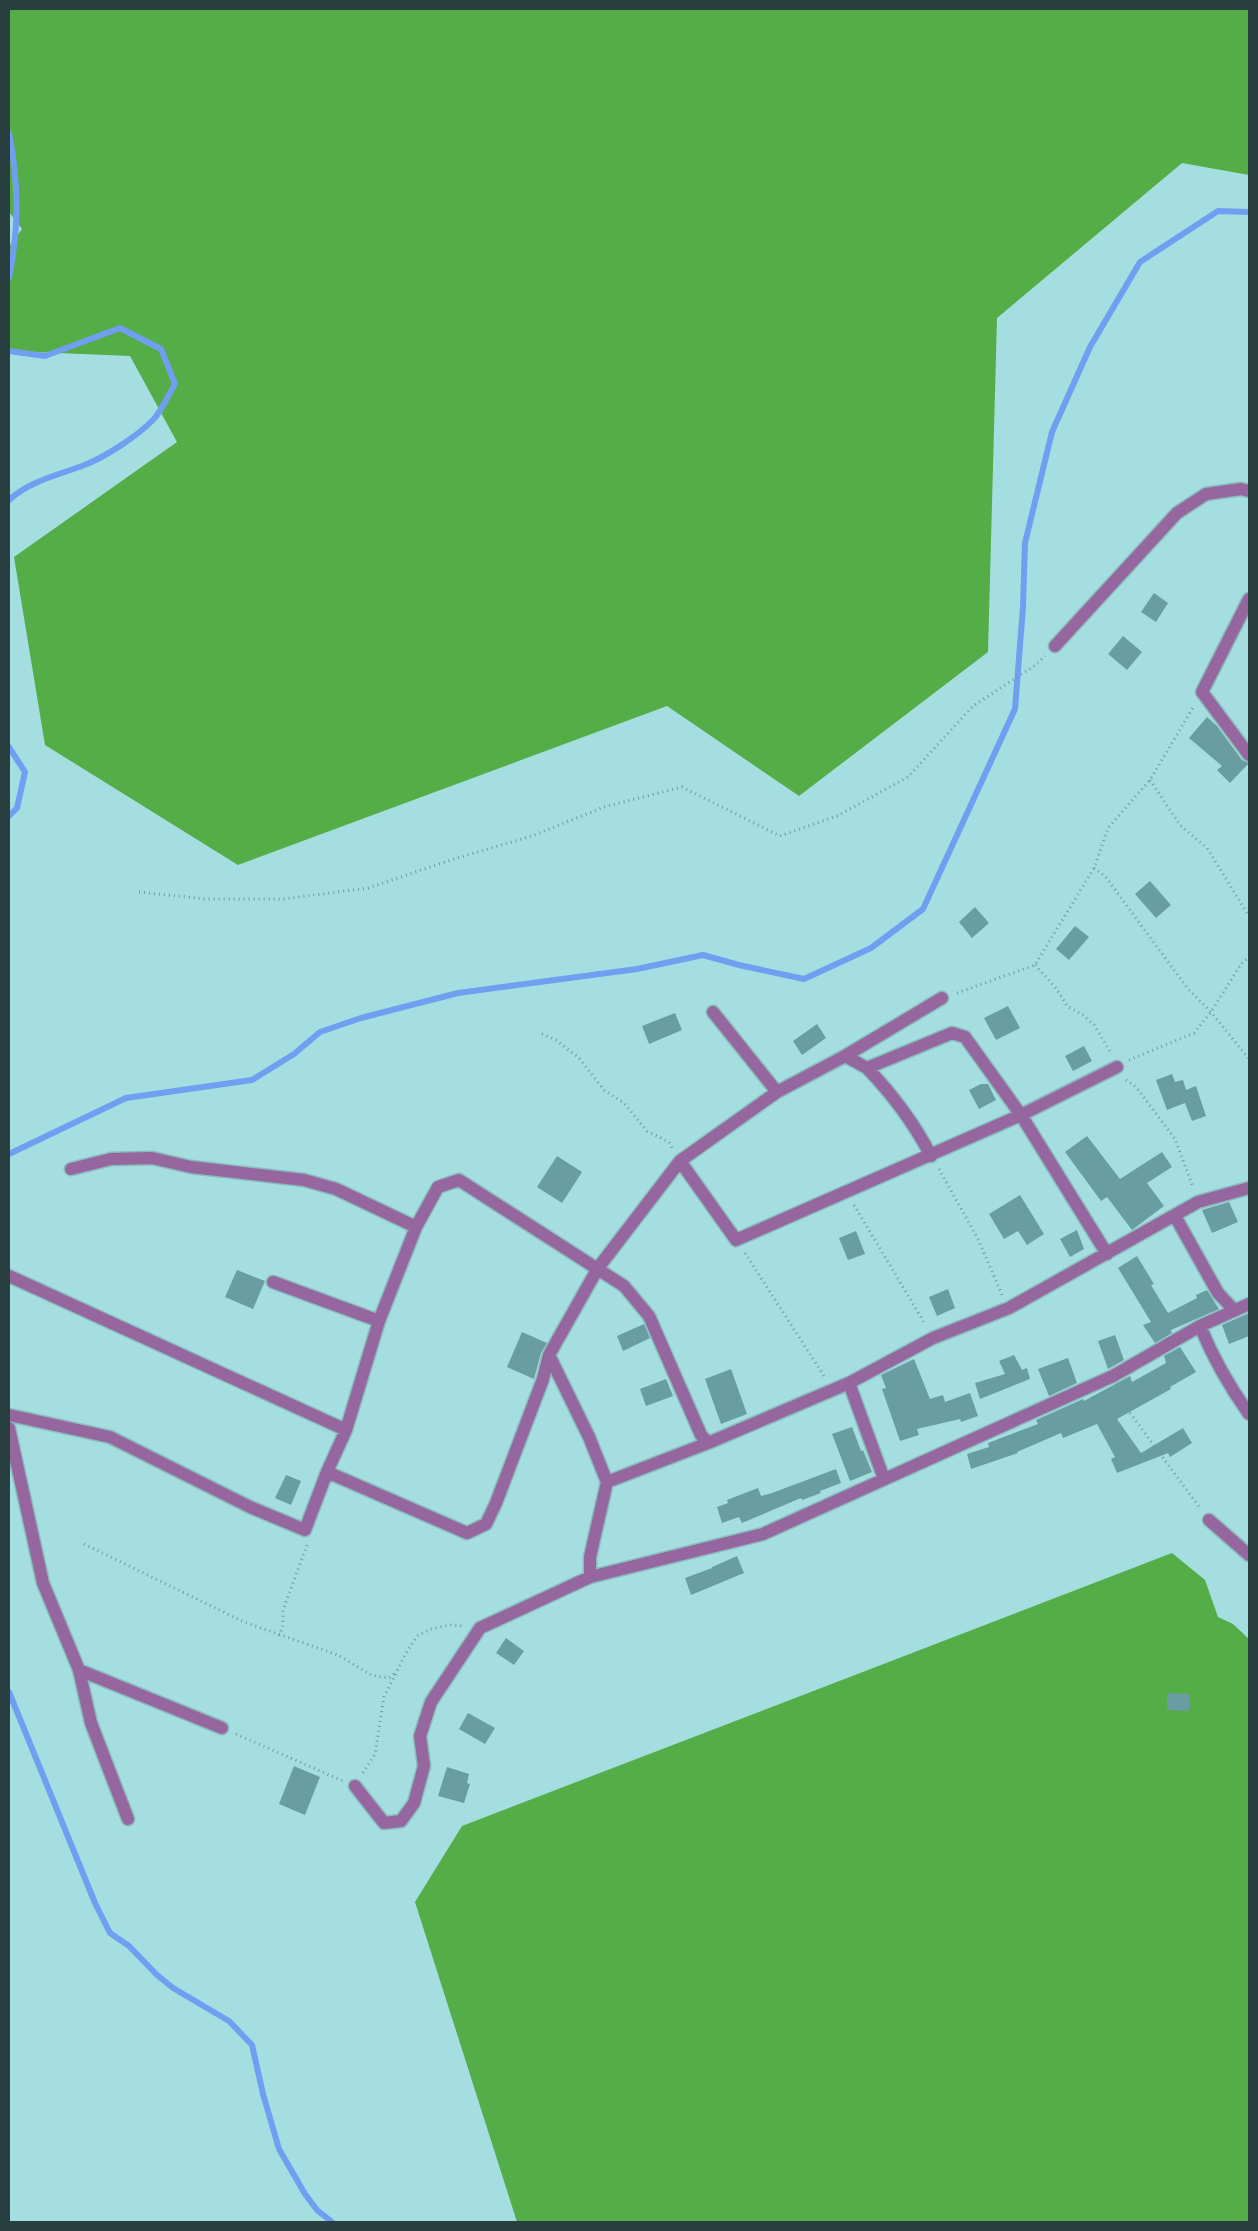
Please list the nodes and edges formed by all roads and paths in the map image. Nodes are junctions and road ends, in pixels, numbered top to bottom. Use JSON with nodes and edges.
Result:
{"nodes":[{"id":1,"x":1249,"y":490,"type":"edge"},
{"id":2,"x":1249,"y":599,"type":"edge"},
{"id":3,"x":1055,"y":646,"type":"joint"},
{"id":4,"x":1202,"y":692,"type":"junction"},
{"id":5,"x":1249,"y":755,"type":"edge"},
{"id":6,"x":1150,"y":780,"type":"junction"},
{"id":7,"x":1094,"y":868,"type":"junction"},
{"id":8,"x":139,"y":892,"type":"dead end"},
{"id":9,"x":1249,"y":916,"type":"edge"},
{"id":10,"x":1249,"y":957,"type":"edge"},
{"id":11,"x":1036,"y":965,"type":"junction"},
{"id":12,"x":942,"y":998,"type":"joint"},
{"id":13,"x":713,"y":1012,"type":"dead end"},
{"id":14,"x":1211,"y":1012,"type":"junction"},
{"id":15,"x":542,"y":1034,"type":"dead end"},
{"id":16,"x":845,"y":1056,"type":"junction"},
{"id":17,"x":1249,"y":1059,"type":"edge"},
{"id":18,"x":1117,"y":1066,"type":"junction"},
{"id":19,"x":867,"y":1068,"type":"junction"},
{"id":20,"x":777,"y":1092,"type":"junction"},
{"id":21,"x":1020,"y":1115,"type":"junction"},
{"id":22,"x":931,"y":1156,"type":"junction"},
{"id":23,"x":680,"y":1161,"type":"junction"},
{"id":24,"x":71,"y":1168,"type":"dead end"},
{"id":25,"x":1249,"y":1188,"type":"edge"},
{"id":26,"x":846,"y":1191,"type":"junction"},
{"id":27,"x":1198,"y":1202,"type":"junction"},
{"id":28,"x":1175,"y":1216,"type":"junction"},
{"id":29,"x":416,"y":1227,"type":"junction"},
{"id":30,"x":736,"y":1240,"type":"junction"},
{"id":31,"x":1107,"y":1254,"type":"junction"},
{"id":32,"x":598,"y":1268,"type":"junction"},
{"id":33,"x":9,"y":1276,"type":"edge"},
{"id":34,"x":273,"y":1282,"type":"dead end"},
{"id":35,"x":1249,"y":1304,"type":"edge"},
{"id":36,"x":1009,"y":1308,"type":"junction"},
{"id":37,"x":1234,"y":1310,"type":"junction"},
{"id":38,"x":379,"y":1321,"type":"junction"},
{"id":39,"x":1200,"y":1326,"type":"junction"},
{"id":40,"x":932,"y":1338,"type":"junction"},
{"id":41,"x":549,"y":1355,"type":"junction"},
{"id":42,"x":1113,"y":1376,"type":"junction"},
{"id":43,"x":844,"y":1385,"type":"junction"},
{"id":44,"x":1249,"y":1414,"type":"edge"},
{"id":45,"x":9,"y":1415,"type":"edge"},
{"id":46,"x":9,"y":1428,"type":"edge"},
{"id":47,"x":346,"y":1430,"type":"junction"},
{"id":48,"x":708,"y":1443,"type":"junction"},
{"id":49,"x":327,"y":1472,"type":"junction"},
{"id":50,"x":884,"y":1479,"type":"junction"},
{"id":51,"x":607,"y":1482,"type":"junction"},
{"id":52,"x":1209,"y":1520,"type":"joint"},
{"id":53,"x":305,"y":1530,"type":"junction"},
{"id":54,"x":84,"y":1544,"type":"dead end"},
{"id":55,"x":1249,"y":1555,"type":"edge"},
{"id":56,"x":590,"y":1577,"type":"junction"},
{"id":57,"x":480,"y":1628,"type":"junction"},
{"id":58,"x":279,"y":1636,"type":"junction"},
{"id":59,"x":79,"y":1670,"type":"junction"},
{"id":60,"x":396,"y":1673,"type":"junction"},
{"id":61,"x":222,"y":1728,"type":"joint"},
{"id":62,"x":355,"y":1786,"type":"junction"},
{"id":63,"x":128,"y":1819,"type":"dead end"}],
"edges":[{"from":1,"to":3,"type":"street"},
{"from":2,"to":4,"type":"street"},
{"from":3,"to":8,"type":"path"},
{"from":4,"to":5,"type":"street"},
{"from":4,"to":6,"type":"path"},
{"from":6,"to":7,"type":"path"},
{"from":6,"to":9,"type":"path"},
{"from":7,"to":11,"type":"path"},
{"from":7,"to":14,"type":"path"},
{"from":10,"to":14,"type":"path"},
{"from":11,"to":12,"type":"path"},
{"from":11,"to":18,"type":"path"},
{"from":12,"to":16,"type":"street"},
{"from":13,"to":20,"type":"street"},
{"from":14,"to":17,"type":"path"},
{"from":14,"to":18,"type":"path"},
{"from":15,"to":23,"type":"path"},
{"from":16,"to":19,"type":"street"},
{"from":16,"to":20,"type":"street"},
{"from":18,"to":21,"type":"street"},
{"from":18,"to":27,"type":"path"},
{"from":19,"to":21,"type":"street"},
{"from":19,"to":22,"type":"street"},
{"from":20,"to":23,"type":"street"},
{"from":21,"to":22,"type":"street"},
{"from":21,"to":31,"type":"street"},
{"from":22,"to":26,"type":"street"},
{"from":22,"to":36,"type":"path"},
{"from":23,"to":30,"type":"street"},
{"from":23,"to":32,"type":"street"},
{"from":24,"to":29,"type":"street"},
{"from":25,"to":27,"type":"street"},
{"from":26,"to":30,"type":"street"},
{"from":26,"to":40,"type":"path"},
{"from":27,"to":28,"type":"street"},
{"from":28,"to":31,"type":"street"},
{"from":28,"to":37,"type":"street"},
{"from":29,"to":32,"type":"street"},
{"from":29,"to":38,"type":"street"},
{"from":30,"to":43,"type":"path"},
{"from":31,"to":36,"type":"street"},
{"from":32,"to":41,"type":"street"},
{"from":32,"to":48,"type":"street"},
{"from":33,"to":47,"type":"street"},
{"from":34,"to":38,"type":"street"},
{"from":35,"to":37,"type":"street"},
{"from":36,"to":40,"type":"street"},
{"from":37,"to":39,"type":"street"},
{"from":38,"to":47,"type":"street"},
{"from":39,"to":42,"type":"street"},
{"from":39,"to":44,"type":"street"},
{"from":40,"to":43,"type":"street"},
{"from":41,"to":49,"type":"street"},
{"from":41,"to":51,"type":"street"},
{"from":42,"to":50,"type":"street"},
{"from":42,"to":52,"type":"path"},
{"from":43,"to":48,"type":"street"},
{"from":43,"to":50,"type":"street"},
{"from":45,"to":53,"type":"street"},
{"from":46,"to":59,"type":"street"},
{"from":47,"to":49,"type":"street"},
{"from":48,"to":51,"type":"street"},
{"from":49,"to":53,"type":"street"},
{"from":50,"to":56,"type":"street"},
{"from":51,"to":56,"type":"street"},
{"from":52,"to":55,"type":"street"},
{"from":53,"to":58,"type":"path"},
{"from":54,"to":58,"type":"path"},
{"from":56,"to":57,"type":"street"},
{"from":57,"to":60,"type":"path"},
{"from":57,"to":62,"type":"street"},
{"from":58,"to":60,"type":"path"},
{"from":59,"to":61,"type":"street"},
{"from":59,"to":63,"type":"street"},
{"from":60,"to":62,"type":"path"},
{"from":61,"to":62,"type":"path"}]}
